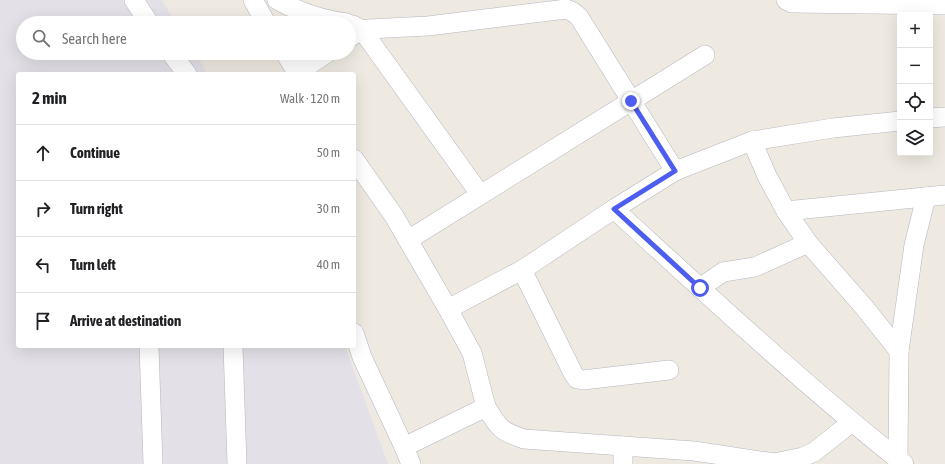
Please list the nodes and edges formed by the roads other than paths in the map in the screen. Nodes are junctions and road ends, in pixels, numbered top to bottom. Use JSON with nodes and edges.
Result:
{"nodes":[{"id":1,"x":134,"y":0,"type":"edge"},
{"id":2,"x":252,"y":0,"type":"edge"},
{"id":3,"x":277,"y":0,"type":"edge"},
{"id":4,"x":786,"y":0,"type":"edge"},
{"id":5,"x":945,"y":5,"type":"edge"},
{"id":6,"x":144,"y":16,"type":"edge"},
{"id":7,"x":262,"y":16,"type":"edge"},
{"id":8,"x":315,"y":16,"type":"edge"},
{"id":9,"x":356,"y":29,"type":"edge"},
{"id":10,"x":356,"y":34,"type":"edge"},
{"id":11,"x":705,"y":55,"type":"dead end"},
{"id":12,"x":176,"y":60,"type":"edge"},
{"id":13,"x":290,"y":60,"type":"edge"},
{"id":14,"x":317,"y":60,"type":"edge"},
{"id":15,"x":185,"y":72,"type":"edge"},
{"id":16,"x":297,"y":72,"type":"edge"},
{"id":17,"x":299,"y":72,"type":"edge"},
{"id":18,"x":631,"y":101,"type":"junction"},
{"id":19,"x":945,"y":117,"type":"edge"},
{"id":20,"x":933,"y":118,"type":"edge"},
{"id":21,"x":897,"y":121,"type":"edge"},
{"id":22,"x":752,"y":141,"type":"junction"},
{"id":23,"x":356,"y":163,"type":"edge"},
{"id":24,"x":675,"y":171,"type":"junction"},
{"id":25,"x":480,"y":194,"type":"junction"},
{"id":26,"x":945,"y":195,"type":"edge"},
{"id":27,"x":926,"y":197,"type":"junction"},
{"id":28,"x":614,"y":209,"type":"junction"},
{"id":29,"x":786,"y":211,"type":"junction"},
{"id":30,"x":408,"y":240,"type":"junction"},
{"id":31,"x":808,"y":243,"type":"junction"},
{"id":32,"x":522,"y":270,"type":"junction"},
{"id":33,"x":700,"y":288,"type":"junction"},
{"id":34,"x":448,"y":309,"type":"junction"},
{"id":35,"x":356,"y":339,"type":"edge"},
{"id":36,"x":149,"y":348,"type":"edge"},
{"id":37,"x":233,"y":348,"type":"edge"},
{"id":38,"x":899,"y":351,"type":"junction"},
{"id":39,"x":669,"y":370,"type":"dead end"},
{"id":40,"x":486,"y":407,"type":"junction"},
{"id":41,"x":852,"y":422,"type":"junction"},
{"id":42,"x":404,"y":447,"type":"junction"},
{"id":43,"x":623,"y":455,"type":"edge"},
{"id":44,"x":901,"y":461,"type":"edge"},
{"id":45,"x":762,"y":463,"type":"edge"},
{"id":46,"x":153,"y":464,"type":"edge"},
{"id":47,"x":237,"y":464,"type":"edge"},
{"id":48,"x":411,"y":464,"type":"edge"}],
"edges":[{"from":1,"to":6,"type":"street"},
{"from":2,"to":7,"type":"street"},
{"from":3,"to":8,"type":"street"},
{"from":4,"to":5,"type":"street"},
{"from":9,"to":18,"type":"street"},
{"from":10,"to":25,"type":"street"},
{"from":11,"to":18,"type":"street"},
{"from":12,"to":15,"type":"street"},
{"from":13,"to":16,"type":"street"},
{"from":14,"to":17,"type":"street"},
{"from":18,"to":24,"type":"street"},
{"from":18,"to":25,"type":"street"},
{"from":19,"to":20,"type":"street"},
{"from":21,"to":22,"type":"street"},
{"from":22,"to":24,"type":"street"},
{"from":22,"to":29,"type":"street"},
{"from":23,"to":30,"type":"street"},
{"from":24,"to":28,"type":"street"},
{"from":25,"to":30,"type":"street"},
{"from":26,"to":27,"type":"street"},
{"from":27,"to":29,"type":"street"},
{"from":27,"to":38,"type":"street"},
{"from":28,"to":32,"type":"street"},
{"from":28,"to":33,"type":"street"},
{"from":29,"to":31,"type":"street"},
{"from":30,"to":34,"type":"street"},
{"from":31,"to":33,"type":"street"},
{"from":31,"to":38,"type":"street"},
{"from":32,"to":34,"type":"street"},
{"from":32,"to":39,"type":"street"},
{"from":33,"to":41,"type":"street"},
{"from":34,"to":40,"type":"street"},
{"from":35,"to":42,"type":"street"},
{"from":36,"to":46,"type":"street"},
{"from":37,"to":47,"type":"street"},
{"from":38,"to":44,"type":"street"},
{"from":40,"to":42,"type":"street"},
{"from":40,"to":43,"type":"street"},
{"from":41,"to":44,"type":"street"},
{"from":41,"to":45,"type":"street"},
{"from":42,"to":48,"type":"street"},
{"from":43,"to":45,"type":"street"}]}
